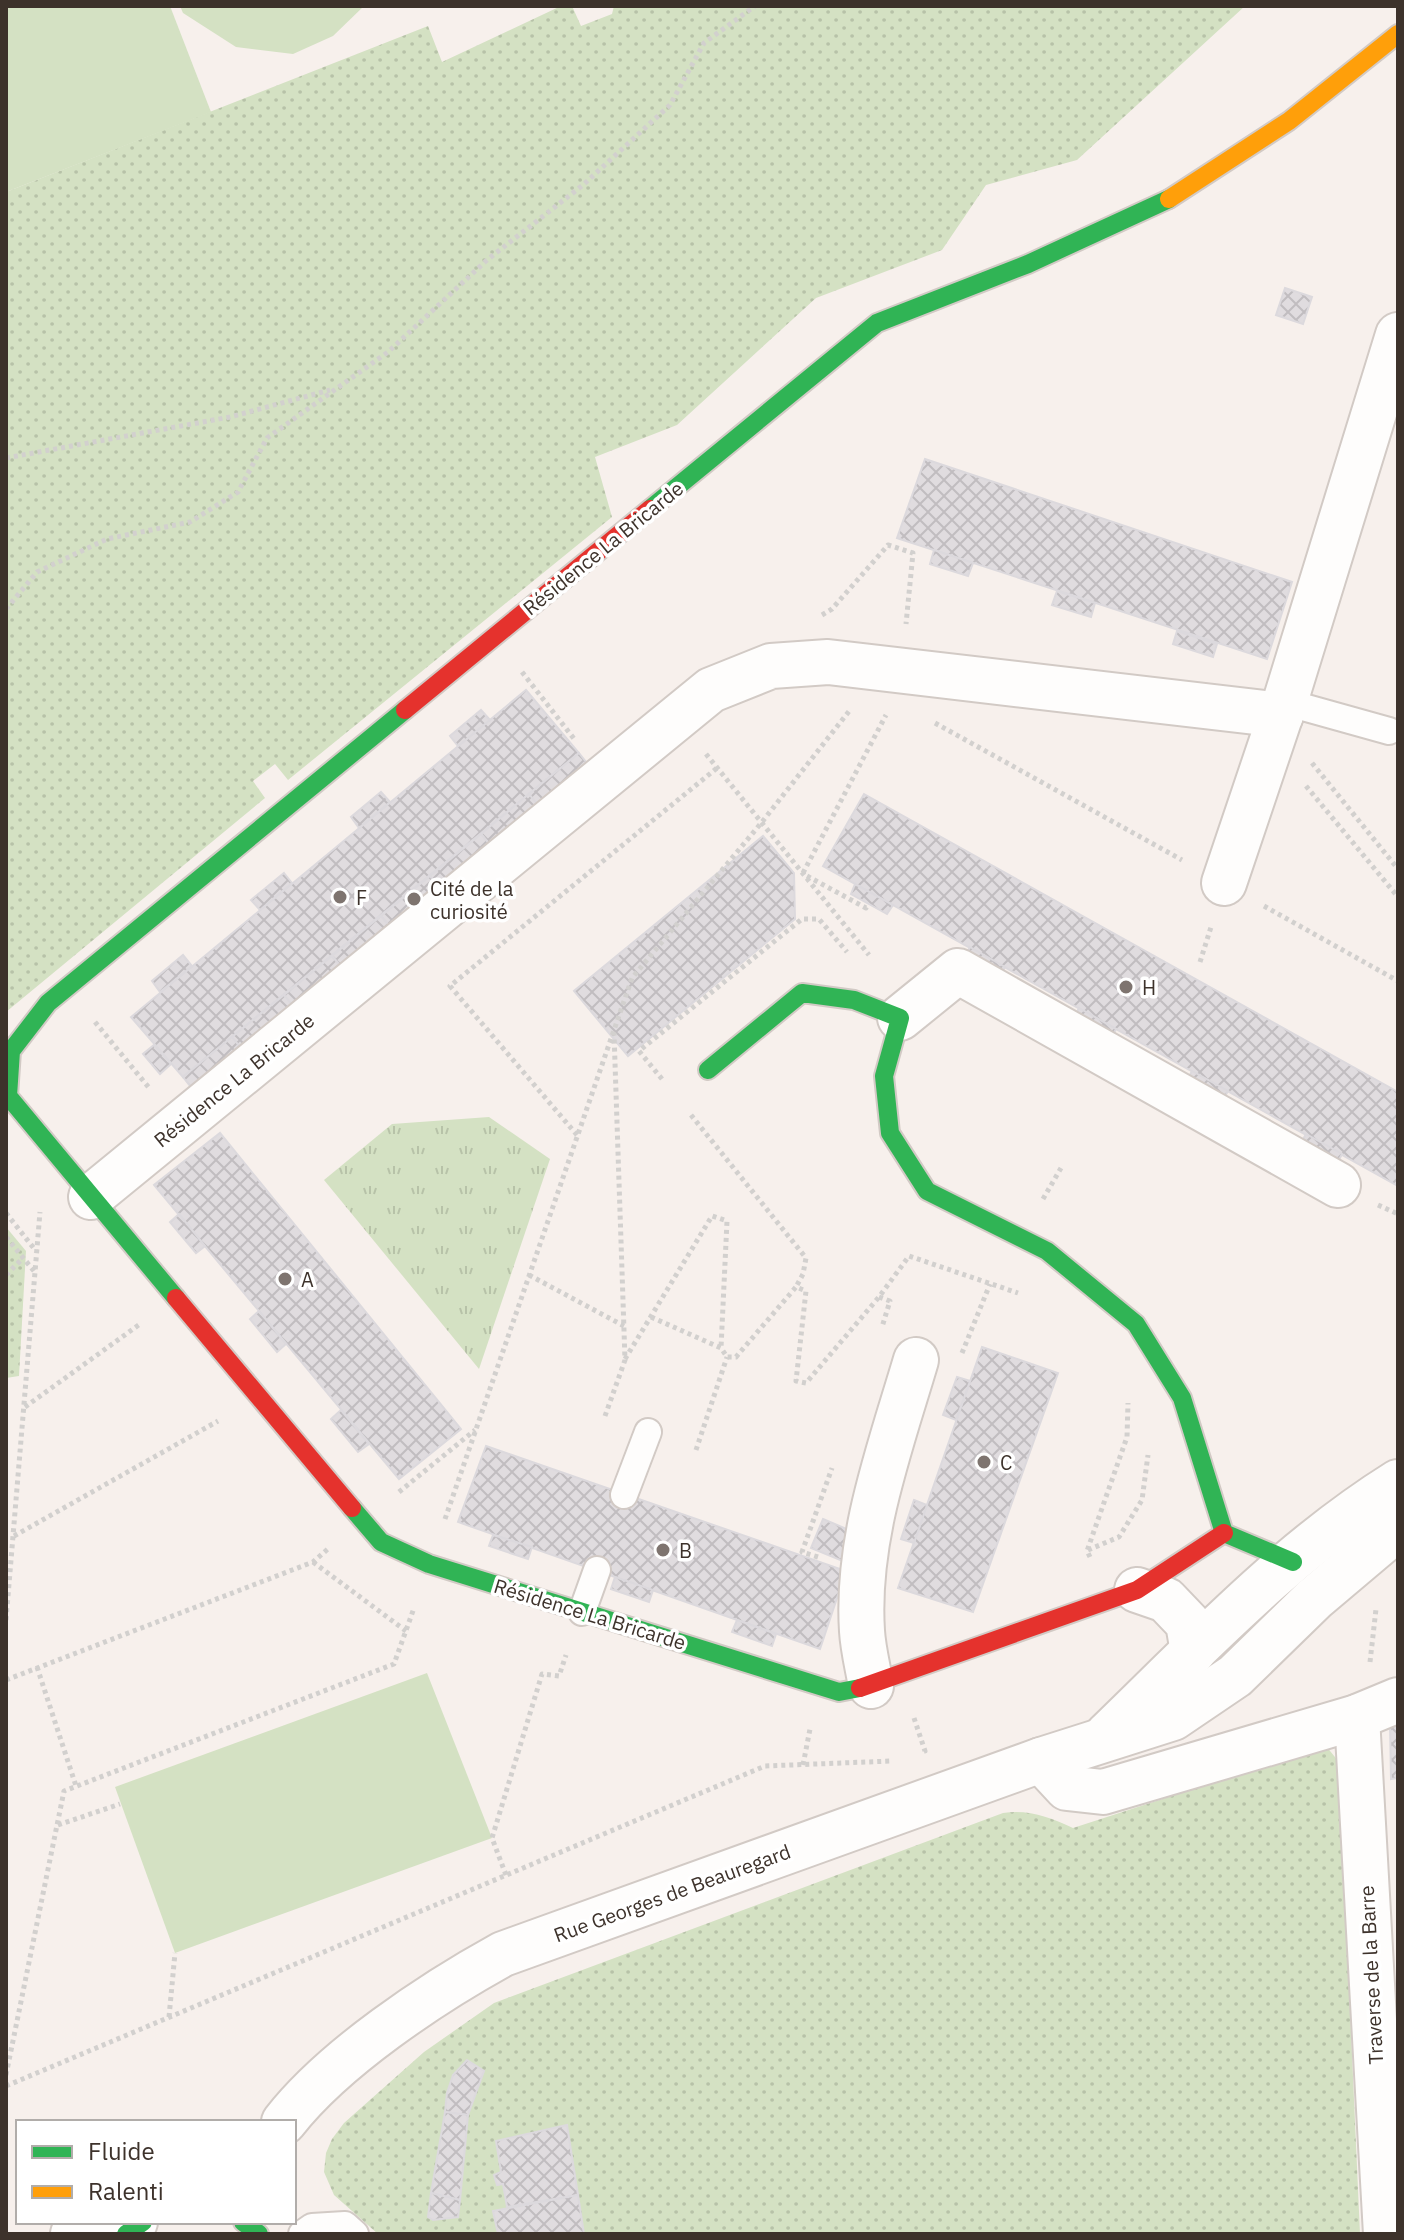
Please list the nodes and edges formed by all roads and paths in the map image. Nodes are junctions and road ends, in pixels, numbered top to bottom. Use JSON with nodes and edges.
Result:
{"nodes":[{"id":1,"x":755,"y":6,"type":"edge"},
{"id":2,"x":1398,"y":34,"type":"edge"},
{"id":3,"x":1398,"y":335,"type":"edge"},
{"id":4,"x":334,"y":389,"type":"junction"},
{"id":5,"x":6,"y":458,"type":"edge"},
{"id":6,"x":6,"y":609,"type":"edge"},
{"id":7,"x":897,"y":685,"type":"junction"},
{"id":8,"x":537,"y":692,"type":"dead end"},
{"id":9,"x":854,"y":706,"type":"dead end"},
{"id":10,"x":1283,"y":708,"type":"junction"},
{"id":11,"x":1389,"y":731,"type":"dead end"},
{"id":12,"x":576,"y":741,"type":"dead end"},
{"id":13,"x":1311,"y":762,"type":"dead end"},
{"id":14,"x":762,"y":822,"type":"junction"},
{"id":15,"x":1398,"y":869,"type":"edge"},
{"id":16,"x":803,"y":873,"type":"junction"},
{"id":17,"x":1224,"y":883,"type":"junction"},
{"id":18,"x":868,"y":904,"type":"dead end"},
{"id":19,"x":875,"y":963,"type":"dead end"},
{"id":20,"x":1398,"y":981,"type":"edge"},
{"id":21,"x":900,"y":1018,"type":"junction"},
{"id":22,"x":614,"y":1028,"type":"junction"},
{"id":23,"x":109,"y":1039,"type":"dead end"},
{"id":24,"x":129,"y":1064,"type":"dead end"},
{"id":25,"x":708,"y":1070,"type":"dead end"},
{"id":26,"x":577,"y":1135,"type":"junction"},
{"id":27,"x":46,"y":1143,"type":"junction"},
{"id":28,"x":1338,"y":1185,"type":"dead end"},
{"id":29,"x":91,"y":1197,"type":"junction"},
{"id":30,"x":6,"y":1213,"type":"edge"},
{"id":31,"x":6,"y":1237,"type":"edge"},
{"id":32,"x":37,"y":1252,"type":"junction"},
{"id":33,"x":23,"y":1258,"type":"junction"},
{"id":34,"x":806,"y":1258,"type":"dead end"},
{"id":35,"x":35,"y":1272,"type":"junction"},
{"id":36,"x":6,"y":1275,"type":"edge"},
{"id":37,"x":529,"y":1275,"type":"junction"},
{"id":38,"x":796,"y":1287,"type":"junction"},
{"id":39,"x":879,"y":1297,"type":"junction"},
{"id":40,"x":1031,"y":1297,"type":"dead end"},
{"id":41,"x":176,"y":1298,"type":"junction"},
{"id":42,"x":651,"y":1317,"type":"junction"},
{"id":43,"x":624,"y":1326,"type":"junction"},
{"id":44,"x":881,"y":1329,"type":"dead end"},
{"id":45,"x":721,"y":1348,"type":"junction"},
{"id":46,"x":727,"y":1357,"type":"junction"},
{"id":47,"x":625,"y":1360,"type":"junction"},
{"id":48,"x":916,"y":1360,"type":"dead end"},
{"id":49,"x":1122,"y":1392,"type":"dead end"},
{"id":50,"x":260,"y":1397,"type":"junction"},
{"id":51,"x":1129,"y":1404,"type":"junction"},
{"id":52,"x":24,"y":1407,"type":"junction"},
{"id":53,"x":605,"y":1416,"type":"dead end"},
{"id":54,"x":1134,"y":1416,"type":"dead end"},
{"id":55,"x":475,"y":1429,"type":"junction"},
{"id":56,"x":648,"y":1432,"type":"dead end"},
{"id":57,"x":696,"y":1450,"type":"dead end"},
{"id":58,"x":1148,"y":1453,"type":"dead end"},
{"id":59,"x":1398,"y":1482,"type":"edge"},
{"id":60,"x":624,"y":1495,"type":"dead end"},
{"id":61,"x":363,"y":1520,"type":"junction"},
{"id":62,"x":1398,"y":1528,"type":"edge"},
{"id":63,"x":1224,"y":1533,"type":"junction"},
{"id":64,"x":13,"y":1537,"type":"junction"},
{"id":65,"x":313,"y":1562,"type":"junction"},
{"id":66,"x":1293,"y":1562,"type":"junction"},
{"id":67,"x":429,"y":1564,"type":"junction"},
{"id":68,"x":597,"y":1570,"type":"dead end"},
{"id":69,"x":1137,"y":1590,"type":"junction"},
{"id":70,"x":582,"y":1612,"type":"junction"},
{"id":71,"x":6,"y":1620,"type":"edge"},
{"id":72,"x":406,"y":1631,"type":"junction"},
{"id":73,"x":1193,"y":1652,"type":"junction"},
{"id":74,"x":37,"y":1667,"type":"junction"},
{"id":75,"x":542,"y":1674,"type":"dead end"},
{"id":76,"x":1235,"y":1676,"type":"junction"},
{"id":77,"x":6,"y":1680,"type":"edge"},
{"id":78,"x":871,"y":1686,"type":"junction"},
{"id":79,"x":1398,"y":1700,"type":"edge"},
{"id":80,"x":1357,"y":1717,"type":"junction"},
{"id":81,"x":1103,"y":1740,"type":"junction"},
{"id":82,"x":1041,"y":1760,"type":"junction"},
{"id":83,"x":76,"y":1786,"type":"junction"},
{"id":84,"x":120,"y":1804,"type":"dead end"},
{"id":85,"x":57,"y":1826,"type":"junction"},
{"id":86,"x":506,"y":1875,"type":"dead end"},
{"id":87,"x":175,"y":1953,"type":"dead end"},
{"id":88,"x":169,"y":2017,"type":"dead end"},
{"id":89,"x":6,"y":2075,"type":"edge"},
{"id":90,"x":286,"y":2120,"type":"edge"},
{"id":91,"x":125,"y":2224,"type":"edge"},
{"id":92,"x":73,"y":2234,"type":"edge"},
{"id":93,"x":302,"y":2234,"type":"edge"},
{"id":94,"x":355,"y":2234,"type":"edge"},
{"id":95,"x":1386,"y":2234,"type":"edge"}],
"edges":[{"from":1,"to":4,"type":"path"},
{"from":2,"to":27,"type":"street","name":"Résidence La Bricarde"},
{"from":3,"to":10,"type":"street"},
{"from":4,"to":5,"type":"path"},
{"from":4,"to":6,"type":"path"},
{"from":7,"to":10,"type":"street","name":"Résidence La Bricarde"},
{"from":7,"to":16,"type":"path"},
{"from":7,"to":17,"type":"path"},
{"from":7,"to":29,"type":"street","name":"Résidence La Bricarde"},
{"from":8,"to":12,"type":"path"},
{"from":9,"to":14,"type":"path"},
{"from":10,"to":11,"type":"lane"},
{"from":10,"to":17,"type":"street"},
{"from":13,"to":15,"type":"path"},
{"from":14,"to":16,"type":"path"},
{"from":14,"to":22,"type":"path"},
{"from":14,"to":26,"type":"path"},
{"from":16,"to":18,"type":"path"},
{"from":16,"to":19,"type":"path"},
{"from":17,"to":20,"type":"path"},
{"from":21,"to":25,"type":"street"},
{"from":21,"to":28,"type":"street"},
{"from":21,"to":63,"type":"street"},
{"from":22,"to":26,"type":"path"},
{"from":22,"to":43,"type":"path"},
{"from":23,"to":24,"type":"path"},
{"from":26,"to":37,"type":"path"},
{"from":27,"to":29,"type":"street","name":"Résidence La Bricarde"},
{"from":27,"to":32,"type":"path"},
{"from":29,"to":41,"type":"street","name":"Résidence La Bricarde"},
{"from":30,"to":32,"type":"path"},
{"from":31,"to":33,"type":"path"},
{"from":32,"to":35,"type":"path"},
{"from":33,"to":35,"type":"path"},
{"from":33,"to":36,"type":"path"},
{"from":34,"to":38,"type":"path"},
{"from":35,"to":52,"type":"path"},
{"from":37,"to":43,"type":"path"},
{"from":37,"to":55,"type":"path"},
{"from":38,"to":39,"type":"path"},
{"from":38,"to":46,"type":"path"},
{"from":39,"to":40,"type":"path"},
{"from":39,"to":44,"type":"path"},
{"from":41,"to":50,"type":"street","name":"Résidence La Bricarde"},
{"from":41,"to":52,"type":"path"},
{"from":42,"to":45,"type":"path"},
{"from":42,"to":45,"type":"path"},
{"from":42,"to":47,"type":"path"},
{"from":43,"to":47,"type":"path"},
{"from":45,"to":46,"type":"path"},
{"from":46,"to":57,"type":"path"},
{"from":47,"to":53,"type":"path"},
{"from":48,"to":78,"type":"street"},
{"from":49,"to":51,"type":"path"},
{"from":50,"to":61,"type":"street","name":"Résidence La Bricarde"},
{"from":50,"to":64,"type":"path"},
{"from":51,"to":54,"type":"path"},
{"from":51,"to":58,"type":"path"},
{"from":52,"to":64,"type":"path"},
{"from":55,"to":61,"type":"path"},
{"from":55,"to":67,"type":"path"},
{"from":56,"to":60,"type":"lane"},
{"from":59,"to":66,"type":"street","name":"Rue Georges de Beauregard"},
{"from":61,"to":65,"type":"path"},
{"from":61,"to":67,"type":"street","name":"Résidence La Bricarde"},
{"from":62,"to":76,"type":"street","name":"Rue Georges de Beauregard"},
{"from":63,"to":66,"type":"street"},
{"from":63,"to":69,"type":"street","name":"Résidence La Bricarde"},
{"from":64,"to":71,"type":"path"},
{"from":65,"to":72,"type":"path"},
{"from":65,"to":74,"type":"path"},
{"from":66,"to":73,"type":"street","name":"Rue Georges de Beauregard"},
{"from":66,"to":76,"type":"street"},
{"from":67,"to":70,"type":"street","name":"Résidence La Bricarde"},
{"from":67,"to":72,"type":"path"},
{"from":68,"to":70,"type":"lane"},
{"from":69,"to":73,"type":"street"},
{"from":69,"to":78,"type":"street","name":"Résidence La Bricarde"},
{"from":70,"to":78,"type":"street","name":"Résidence La Bricarde"},
{"from":72,"to":83,"type":"path"},
{"from":73,"to":81,"type":"street","name":"Rue Georges de Beauregard"},
{"from":74,"to":77,"type":"path"},
{"from":74,"to":83,"type":"path"},
{"from":75,"to":86,"type":"path"},
{"from":76,"to":81,"type":"street","name":"Rue Georges de Beauregard"},
{"from":79,"to":80,"type":"street"},
{"from":80,"to":82,"type":"street"},
{"from":80,"to":95,"type":"street","name":"Traverse de la Barre"},
{"from":81,"to":82,"type":"street","name":"Rue Georges de Beauregard"},
{"from":82,"to":90,"type":"street","name":"Rue Georges de Beauregard"},
{"from":83,"to":85,"type":"path"},
{"from":84,"to":85,"type":"path"},
{"from":85,"to":89,"type":"path"},
{"from":87,"to":88,"type":"path"},
{"from":91,"to":92,"type":"street"},
{"from":93,"to":94,"type":"lane"}]}
